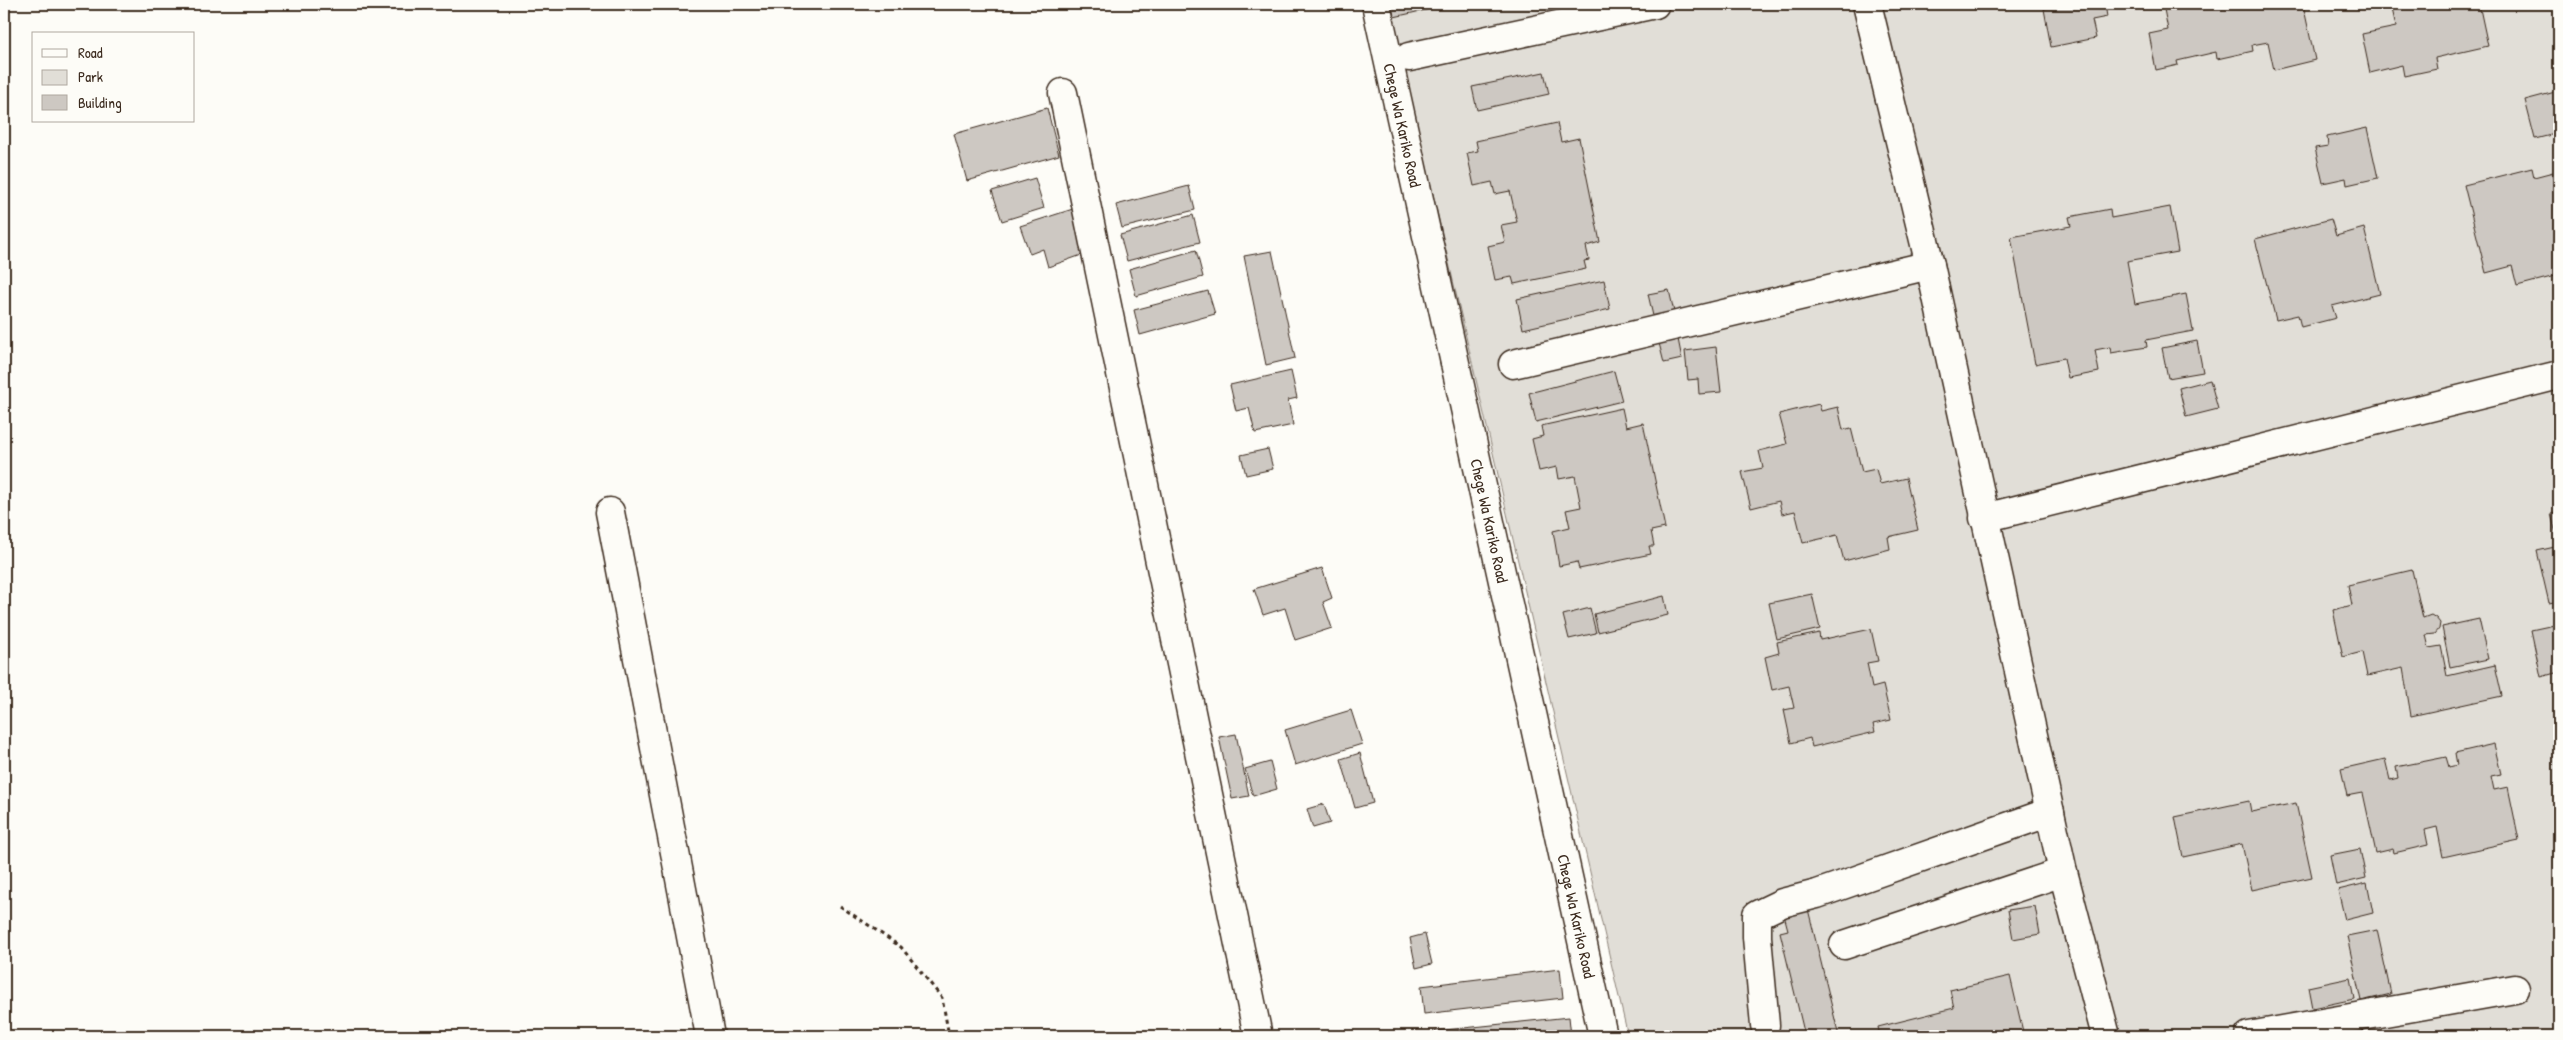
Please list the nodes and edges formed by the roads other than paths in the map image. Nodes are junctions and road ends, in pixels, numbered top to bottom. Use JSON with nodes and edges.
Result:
{"nodes":[{"id":1,"x":1376,"y":4,"type":"edge"},
{"id":2,"x":1655,"y":4,"type":"edge"},
{"id":3,"x":1867,"y":4,"type":"edge"},
{"id":4,"x":1409,"y":57,"type":"dead end"},
{"id":5,"x":1063,"y":93,"type":"dead end"},
{"id":6,"x":1930,"y":265,"type":"junction"},
{"id":7,"x":1514,"y":364,"type":"dead end"},
{"id":8,"x":2559,"y":375,"type":"edge"},
{"id":9,"x":610,"y":512,"type":"dead end"},
{"id":10,"x":1984,"y":518,"type":"junction"},
{"id":11,"x":2050,"y":812,"type":"junction"},
{"id":12,"x":2064,"y":872,"type":"junction"},
{"id":13,"x":1844,"y":945,"type":"dead end"},
{"id":14,"x":2515,"y":989,"type":"dead end"},
{"id":15,"x":1765,"y":1024,"type":"dead end"},
{"id":16,"x":710,"y":1036,"type":"edge"},
{"id":17,"x":1258,"y":1036,"type":"edge"},
{"id":18,"x":1603,"y":1036,"type":"edge"},
{"id":19,"x":2106,"y":1036,"type":"edge"},
{"id":20,"x":2249,"y":1036,"type":"edge"}],
"edges":[{"from":1,"to":18,"type":"street","name":"Chege Wa Kariko Road"},
{"from":2,"to":4,"type":"street"},
{"from":3,"to":6,"type":"street"},
{"from":5,"to":17,"type":"street"},
{"from":6,"to":7,"type":"street"},
{"from":6,"to":10,"type":"street"},
{"from":8,"to":10,"type":"street"},
{"from":9,"to":16,"type":"street"},
{"from":10,"to":11,"type":"street"},
{"from":11,"to":12,"type":"street"},
{"from":11,"to":15,"type":"street"},
{"from":12,"to":13,"type":"street"},
{"from":12,"to":19,"type":"street"},
{"from":14,"to":20,"type":"street"}]}
